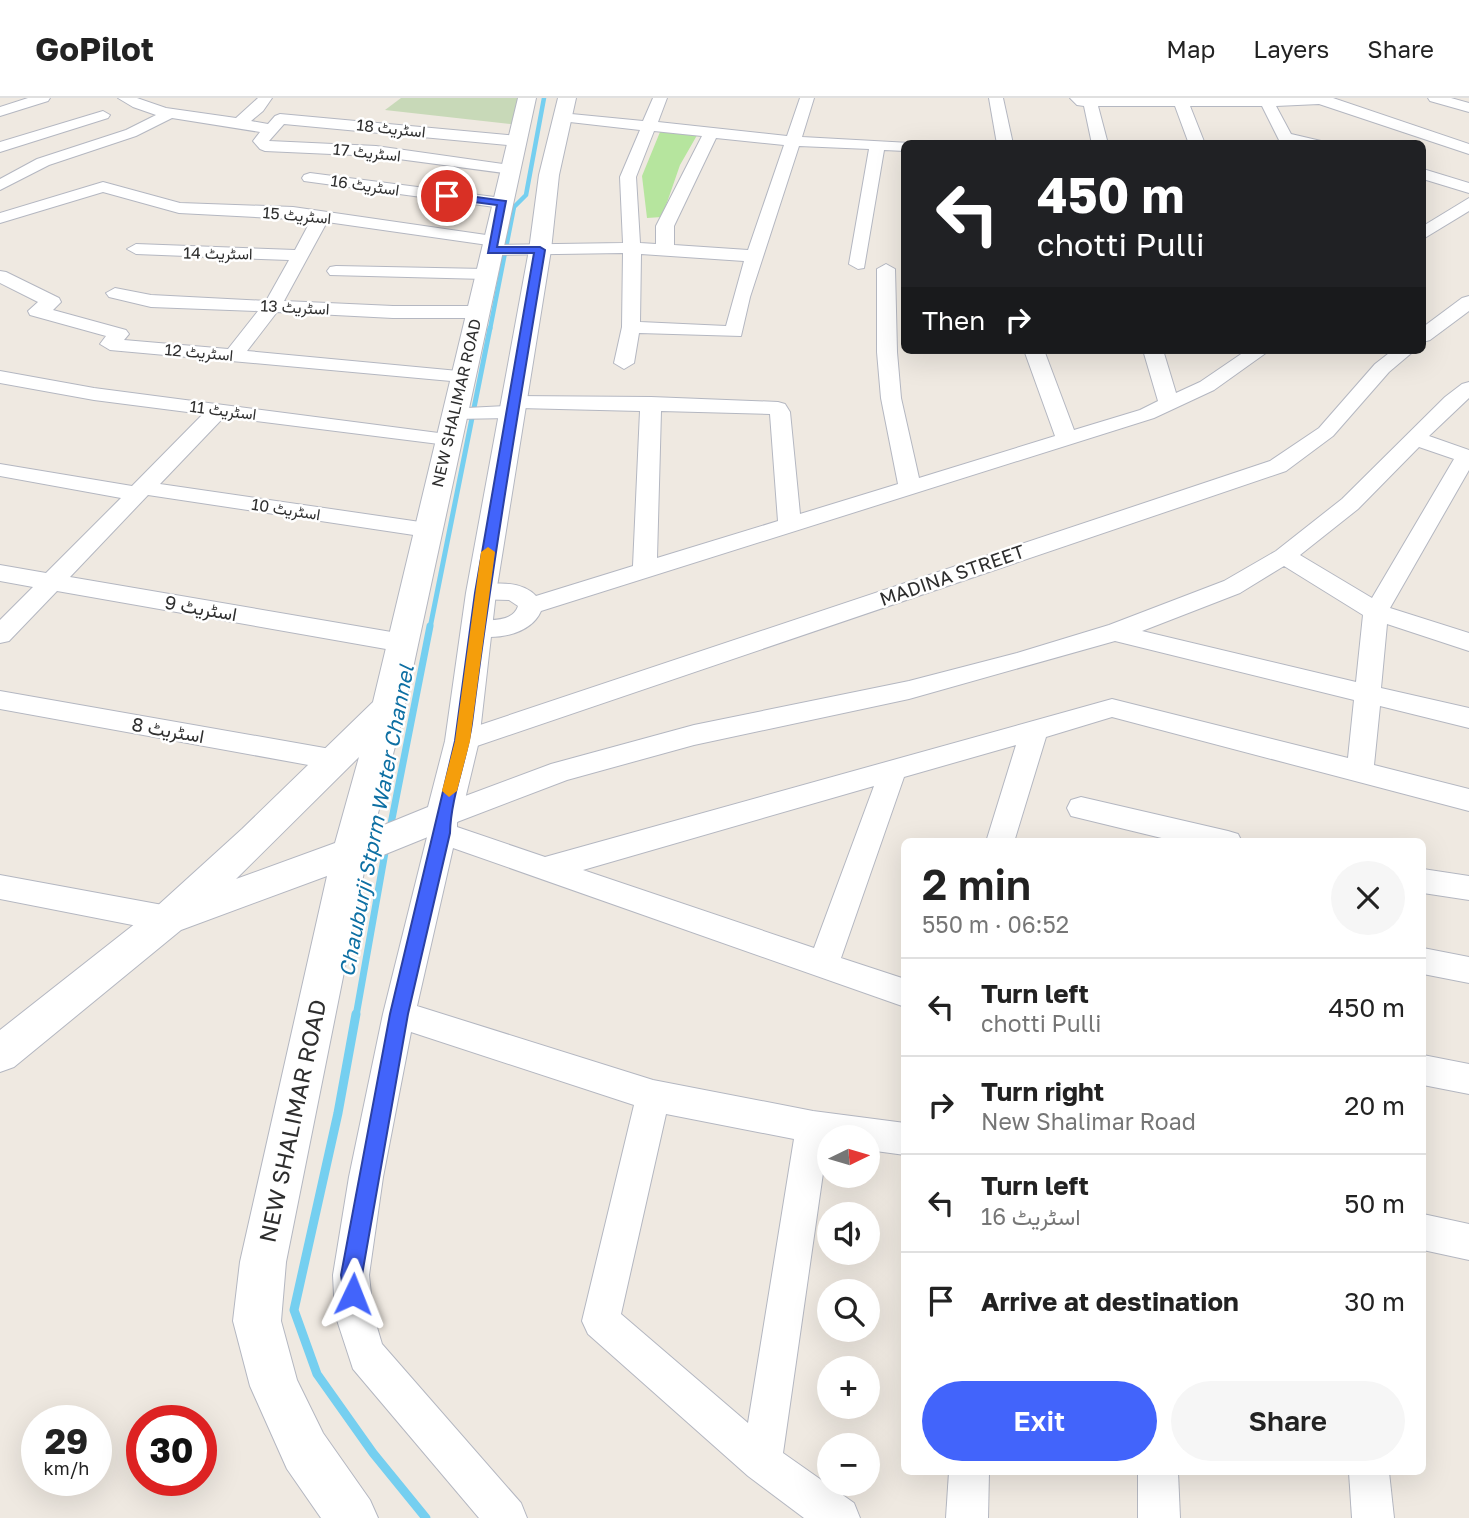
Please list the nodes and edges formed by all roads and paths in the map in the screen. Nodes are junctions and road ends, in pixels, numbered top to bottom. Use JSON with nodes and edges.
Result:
{"nodes":[{"id":1,"x":43,"y":98,"type":"edge"},
{"id":2,"x":125,"y":98,"type":"edge"},
{"id":3,"x":202,"y":98,"type":"edge"},
{"id":4,"x":265,"y":98,"type":"edge"},
{"id":5,"x":527,"y":98,"type":"edge"},
{"id":6,"x":660,"y":98,"type":"edge"},
{"id":7,"x":807,"y":98,"type":"edge"},
{"id":8,"x":996,"y":98,"type":"edge"},
{"id":9,"x":1435,"y":98,"type":"edge"},
{"id":10,"x":1265,"y":99,"type":"edge"},
{"id":11,"x":1322,"y":99,"type":"edge"},
{"id":12,"x":1083,"y":100,"type":"edge"},
{"id":13,"x":1181,"y":101,"type":"junction"},
{"id":14,"x":564,"y":108,"type":"edge"},
{"id":15,"x":1469,"y":108,"type":"edge"},
{"id":16,"x":0,"y":112,"type":"edge"},
{"id":17,"x":169,"y":114,"type":"junction"},
{"id":18,"x":103,"y":115,"type":"dead end"},
{"id":19,"x":187,"y":117,"type":"junction"},
{"id":20,"x":239,"y":123,"type":"junction"},
{"id":21,"x":647,"y":125,"type":"junction"},
{"id":22,"x":712,"y":131,"type":"junction"},
{"id":23,"x":267,"y":138,"type":"junction"},
{"id":24,"x":1004,"y":140,"type":"edge"},
{"id":25,"x":1098,"y":140,"type":"edge"},
{"id":26,"x":1195,"y":140,"type":"edge"},
{"id":27,"x":1287,"y":140,"type":"edge"},
{"id":28,"x":794,"y":141,"type":"junction"},
{"id":29,"x":877,"y":145,"type":"junction"},
{"id":30,"x":0,"y":146,"type":"edge"},
{"id":31,"x":901,"y":146,"type":"edge"},
{"id":32,"x":1469,"y":149,"type":"edge"},
{"id":33,"x":514,"y":155,"type":"junction"},
{"id":34,"x":1426,"y":175,"type":"edge"},
{"id":35,"x":310,"y":178,"type":"dead end"},
{"id":36,"x":0,"y":184,"type":"edge"},
{"id":37,"x":1469,"y":188,"type":"edge"},
{"id":38,"x":502,"y":203,"type":"junction"},
{"id":39,"x":1469,"y":203,"type":"edge"},
{"id":40,"x":322,"y":216,"type":"junction"},
{"id":41,"x":0,"y":218,"type":"edge"},
{"id":42,"x":1426,"y":232,"type":"edge"},
{"id":43,"x":632,"y":248,"type":"junction"},
{"id":44,"x":136,"y":249,"type":"dead end"},
{"id":45,"x":534,"y":250,"type":"junction"},
{"id":46,"x":665,"y":250,"type":"junction"},
{"id":47,"x":493,"y":254,"type":"junction"},
{"id":48,"x":300,"y":255,"type":"junction"},
{"id":49,"x":756,"y":256,"type":"junction"},
{"id":50,"x":858,"y":264,"type":"dead end"},
{"id":51,"x":886,"y":269,"type":"dead end"},
{"id":52,"x":336,"y":271,"type":"dead end"},
{"id":53,"x":0,"y":276,"type":"edge"},
{"id":54,"x":115,"y":293,"type":"dead end"},
{"id":55,"x":1469,"y":302,"type":"edge"},
{"id":56,"x":272,"y":306,"type":"junction"},
{"id":57,"x":477,"y":312,"type":"junction"},
{"id":58,"x":631,"y":327,"type":"junction"},
{"id":59,"x":1426,"y":334,"type":"edge"},
{"id":60,"x":1035,"y":354,"type":"edge"},
{"id":61,"x":1154,"y":354,"type":"edge"},
{"id":62,"x":1254,"y":354,"type":"edge"},
{"id":63,"x":1400,"y":354,"type":"edge"},
{"id":64,"x":233,"y":355,"type":"junction"},
{"id":65,"x":624,"y":363,"type":"dead end"},
{"id":66,"x":462,"y":376,"type":"junction"},
{"id":67,"x":0,"y":377,"type":"edge"},
{"id":68,"x":1463,"y":399,"type":"edge"},
{"id":69,"x":651,"y":403,"type":"junction"},
{"id":70,"x":1169,"y":403,"type":"junction"},
{"id":71,"x":507,"y":409,"type":"junction"},
{"id":72,"x":219,"y":410,"type":"junction"},
{"id":73,"x":455,"y":422,"type":"junction"},
{"id":74,"x":1067,"y":439,"type":"junction"},
{"id":75,"x":1416,"y":439,"type":"junction"},
{"id":76,"x":1467,"y":456,"type":"edge"},
{"id":77,"x":0,"y":470,"type":"edge"},
{"id":78,"x":910,"y":488,"type":"junction"},
{"id":79,"x":141,"y":491,"type":"junction"},
{"id":80,"x":790,"y":525,"type":"junction"},
{"id":81,"x":427,"y":530,"type":"junction"},
{"id":82,"x":1284,"y":556,"type":"junction"},
{"id":83,"x":645,"y":569,"type":"junction"},
{"id":84,"x":0,"y":573,"type":"edge"},
{"id":85,"x":54,"y":582,"type":"junction"},
{"id":86,"x":481,"y":593,"type":"junction"},
{"id":87,"x":530,"y":606,"type":"junction"},
{"id":88,"x":1377,"y":612,"type":"junction"},
{"id":89,"x":477,"y":628,"type":"junction"},
{"id":90,"x":1118,"y":631,"type":"junction"},
{"id":91,"x":0,"y":635,"type":"edge"},
{"id":92,"x":1469,"y":642,"type":"edge"},
{"id":93,"x":402,"y":643,"type":"junction"},
{"id":94,"x":1368,"y":695,"type":"junction"},
{"id":95,"x":0,"y":700,"type":"edge"},
{"id":96,"x":388,"y":708,"type":"junction"},
{"id":97,"x":1469,"y":718,"type":"edge"},
{"id":98,"x":1035,"y":728,"type":"junction"},
{"id":99,"x":462,"y":741,"type":"junction"},
{"id":100,"x":335,"y":760,"type":"junction"},
{"id":101,"x":894,"y":768,"type":"junction"},
{"id":102,"x":1360,"y":773,"type":"junction"},
{"id":103,"x":1469,"y":800,"type":"edge"},
{"id":104,"x":1081,"y":808,"type":"dead end"},
{"id":105,"x":438,"y":824,"type":"junction"},
{"id":106,"x":1001,"y":838,"type":"edge"},
{"id":107,"x":1211,"y":838,"type":"edge"},
{"id":108,"x":360,"y":849,"type":"junction"},
{"id":109,"x":547,"y":868,"type":"junction"},
{"id":110,"x":1426,"y":881,"type":"edge"},
{"id":111,"x":0,"y":887,"type":"edge"},
{"id":112,"x":1469,"y":888,"type":"edge"},
{"id":113,"x":168,"y":919,"type":"junction"},
{"id":114,"x":1426,"y":962,"type":"edge"},
{"id":115,"x":823,"y":966,"type":"junction"},
{"id":116,"x":1469,"y":970,"type":"edge"},
{"id":117,"x":901,"y":992,"type":"edge"},
{"id":118,"x":399,"y":1014,"type":"junction"},
{"id":119,"x":0,"y":1054,"type":"edge"},
{"id":120,"x":1426,"y":1071,"type":"edge"},
{"id":121,"x":1469,"y":1079,"type":"edge"},
{"id":122,"x":653,"y":1096,"type":"junction"},
{"id":123,"x":813,"y":1127,"type":"junction"},
{"id":124,"x":901,"y":1137,"type":"edge"},
{"id":125,"x":1426,"y":1233,"type":"edge"},
{"id":126,"x":1469,"y":1242,"type":"edge"},
{"id":127,"x":762,"y":1462,"type":"junction"},
{"id":128,"x":969,"y":1475,"type":"edge"},
{"id":129,"x":1158,"y":1475,"type":"edge"},
{"id":130,"x":1368,"y":1475,"type":"edge"},
{"id":131,"x":352,"y":1518,"type":"edge"},
{"id":132,"x":506,"y":1518,"type":"edge"},
{"id":133,"x":839,"y":1518,"type":"edge"},
{"id":134,"x":967,"y":1518,"type":"edge"},
{"id":135,"x":1159,"y":1518,"type":"edge"},
{"id":136,"x":1373,"y":1518,"type":"edge"}],
"edges":[{"from":1,"to":16,"type":"street"},
{"from":2,"to":17,"type":"street","name":"اسٹریٹ 17"},
{"from":3,"to":19,"type":"street"},
{"from":4,"to":20,"type":"street"},
{"from":5,"to":33,"type":"street","name":"NEW SHALIMAR ROAD"},
{"from":6,"to":21,"type":"street"},
{"from":7,"to":28,"type":"street"},
{"from":8,"to":24,"type":"street"},
{"from":9,"to":15,"type":"street"},
{"from":10,"to":11,"type":"street"},
{"from":10,"to":13,"type":"street"},
{"from":10,"to":27,"type":"street"},
{"from":11,"to":32,"type":"street"},
{"from":12,"to":13,"type":"street"},
{"from":12,"to":25,"type":"street"},
{"from":13,"to":26,"type":"street"},
{"from":14,"to":21,"type":"street"},
{"from":14,"to":45,"type":"street"},
{"from":17,"to":19,"type":"street","name":"اسٹریٹ 17"},
{"from":17,"to":36,"type":"street"},
{"from":18,"to":30,"type":"street"},
{"from":19,"to":20,"type":"street","name":"اسٹریٹ 17"},
{"from":20,"to":23,"type":"street","name":"اسٹریٹ 17"},
{"from":21,"to":22,"type":"street"},
{"from":21,"to":43,"type":"street"},
{"from":22,"to":28,"type":"street"},
{"from":22,"to":46,"type":"street"},
{"from":23,"to":33,"type":"street","name":"اسٹریٹ 17"},
{"from":23,"to":33,"type":"street","name":"اسٹریٹ 18"},
{"from":28,"to":29,"type":"street"},
{"from":28,"to":49,"type":"street"},
{"from":29,"to":31,"type":"street"},
{"from":29,"to":50,"type":"street"},
{"from":33,"to":38,"type":"street","name":"NEW SHALIMAR ROAD"},
{"from":34,"to":37,"type":"street"},
{"from":35,"to":38,"type":"street","name":"اسٹریٹ 16"},
{"from":38,"to":47,"type":"street","name":"NEW SHALIMAR ROAD"},
{"from":39,"to":42,"type":"street"},
{"from":40,"to":41,"type":"street","name":"اسٹریٹ 15"},
{"from":40,"to":47,"type":"street","name":"اسٹریٹ 15"},
{"from":40,"to":48,"type":"street"},
{"from":43,"to":45,"type":"street"},
{"from":43,"to":46,"type":"street"},
{"from":43,"to":58,"type":"street"},
{"from":44,"to":48,"type":"street","name":"اسٹریٹ 14"},
{"from":45,"to":47,"type":"street"},
{"from":45,"to":71,"type":"street"},
{"from":46,"to":49,"type":"street"},
{"from":47,"to":52,"type":"street"},
{"from":47,"to":57,"type":"street","name":"NEW SHALIMAR ROAD"},
{"from":48,"to":56,"type":"street"},
{"from":49,"to":58,"type":"street"},
{"from":51,"to":78,"type":"street"},
{"from":53,"to":64,"type":"street","name":"اسٹریٹ 12"},
{"from":54,"to":56,"type":"street","name":"اسٹریٹ 13"},
{"from":55,"to":59,"type":"street"},
{"from":56,"to":57,"type":"street","name":"اسٹریٹ 13"},
{"from":56,"to":64,"type":"street"},
{"from":57,"to":66,"type":"street","name":"NEW SHALIMAR ROAD"},
{"from":58,"to":65,"type":"street"},
{"from":60,"to":74,"type":"street"},
{"from":61,"to":70,"type":"street"},
{"from":62,"to":70,"type":"street"},
{"from":63,"to":99,"type":"street","name":"MADINA STREET"},
{"from":64,"to":66,"type":"street","name":"اسٹریٹ 12"},
{"from":66,"to":73,"type":"street","name":"NEW SHALIMAR ROAD"},
{"from":67,"to":72,"type":"street","name":"اسٹریٹ 11"},
{"from":68,"to":75,"type":"street"},
{"from":69,"to":71,"type":"street","name":"اسٹریٹ 11"},
{"from":69,"to":80,"type":"street","name":"اسٹریٹ 11"},
{"from":69,"to":83,"type":"street"},
{"from":70,"to":74,"type":"street"},
{"from":71,"to":73,"type":"street","name":"اسٹریٹ 11"},
{"from":71,"to":86,"type":"street"},
{"from":72,"to":73,"type":"street","name":"اسٹریٹ 11"},
{"from":72,"to":79,"type":"street"},
{"from":73,"to":81,"type":"street","name":"NEW SHALIMAR ROAD"},
{"from":74,"to":78,"type":"street"},
{"from":75,"to":76,"type":"street"},
{"from":75,"to":82,"type":"street"},
{"from":76,"to":88,"type":"street"},
{"from":77,"to":79,"type":"street","name":"اسٹریٹ 10"},
{"from":78,"to":80,"type":"street"},
{"from":79,"to":81,"type":"street","name":"اسٹریٹ 10"},
{"from":79,"to":85,"type":"street"},
{"from":80,"to":83,"type":"street"},
{"from":81,"to":93,"type":"street","name":"NEW SHALIMAR ROAD"},
{"from":82,"to":88,"type":"street"},
{"from":82,"to":90,"type":"street"},
{"from":83,"to":87,"type":"street"},
{"from":84,"to":85,"type":"street","name":"اسٹریٹ 9"},
{"from":85,"to":91,"type":"street"},
{"from":85,"to":93,"type":"street","name":"اسٹریٹ 9"},
{"from":86,"to":87,"type":"street"},
{"from":86,"to":89,"type":"street"},
{"from":87,"to":89,"type":"street"},
{"from":88,"to":92,"type":"street"},
{"from":88,"to":94,"type":"street"},
{"from":89,"to":99,"type":"street"},
{"from":90,"to":94,"type":"street"},
{"from":90,"to":105,"type":"street"},
{"from":93,"to":96,"type":"street","name":"NEW SHALIMAR ROAD"},
{"from":94,"to":97,"type":"street"},
{"from":94,"to":102,"type":"street"},
{"from":95,"to":100,"type":"street","name":"اسٹریٹ 8"},
{"from":96,"to":100,"type":"street"},
{"from":96,"to":108,"type":"street","name":"NEW SHALIMAR ROAD"},
{"from":98,"to":101,"type":"street"},
{"from":98,"to":102,"type":"street"},
{"from":98,"to":106,"type":"street"},
{"from":99,"to":105,"type":"street"},
{"from":100,"to":113,"type":"street"},
{"from":101,"to":109,"type":"street"},
{"from":101,"to":115,"type":"street"},
{"from":102,"to":103,"type":"street"},
{"from":104,"to":107,"type":"street"},
{"from":105,"to":108,"type":"street"},
{"from":105,"to":109,"type":"street"},
{"from":105,"to":118,"type":"street"},
{"from":108,"to":113,"type":"street"},
{"from":108,"to":131,"type":"street","name":"NEW SHALIMAR ROAD"},
{"from":109,"to":115,"type":"street"},
{"from":110,"to":112,"type":"street"},
{"from":111,"to":113,"type":"street"},
{"from":113,"to":119,"type":"street"},
{"from":114,"to":116,"type":"street"},
{"from":115,"to":117,"type":"street"},
{"from":118,"to":122,"type":"street"},
{"from":118,"to":132,"type":"street"},
{"from":120,"to":121,"type":"street"},
{"from":122,"to":123,"type":"street"},
{"from":122,"to":127,"type":"street"},
{"from":123,"to":124,"type":"street"},
{"from":123,"to":127,"type":"street"},
{"from":125,"to":126,"type":"street"},
{"from":127,"to":133,"type":"street"},
{"from":128,"to":134,"type":"street"},
{"from":129,"to":135,"type":"street"},
{"from":130,"to":136,"type":"street"}]}
